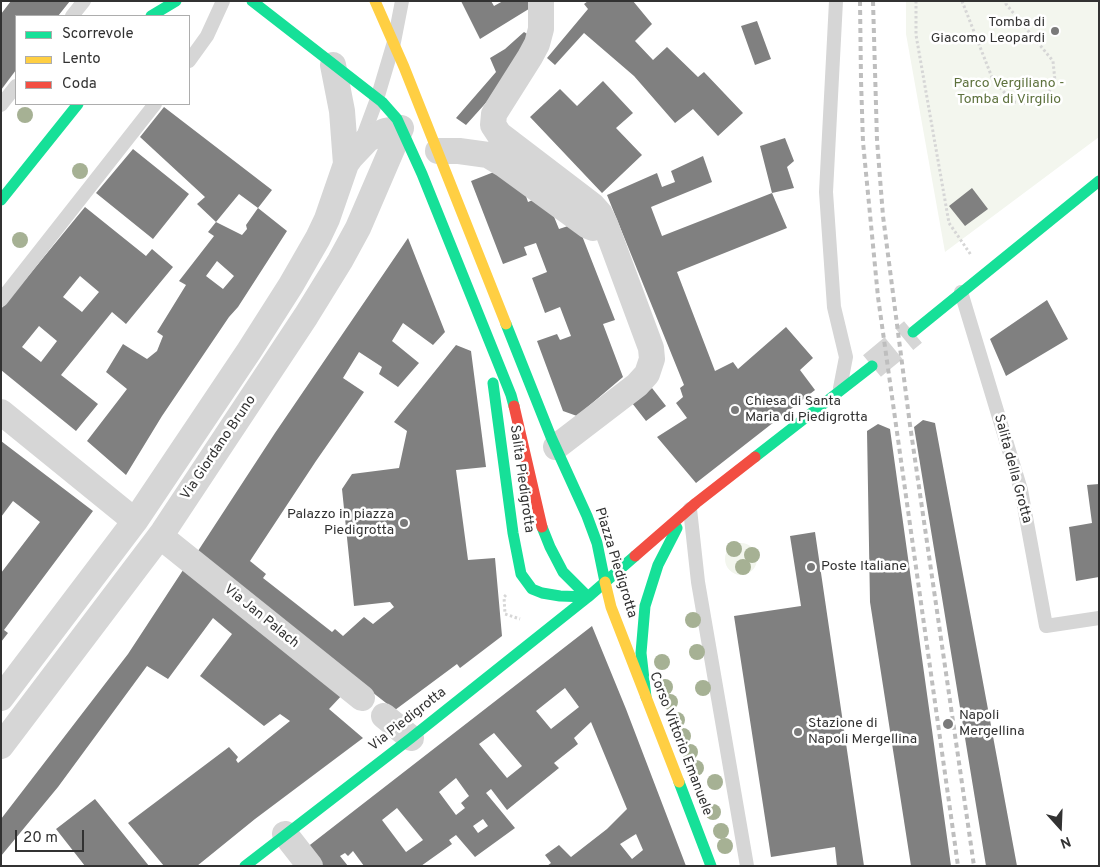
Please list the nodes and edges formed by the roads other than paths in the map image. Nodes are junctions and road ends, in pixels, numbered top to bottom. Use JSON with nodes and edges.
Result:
{"nodes":[{"id":1,"x":84,"y":1,"type":"edge"},
{"id":2,"x":176,"y":1,"type":"edge"},
{"id":3,"x":223,"y":1,"type":"edge"},
{"id":4,"x":252,"y":1,"type":"edge"},
{"id":5,"x":375,"y":1,"type":"edge"},
{"id":6,"x":402,"y":1,"type":"edge"},
{"id":7,"x":541,"y":1,"type":"edge"},
{"id":8,"x":836,"y":1,"type":"edge"},
{"id":9,"x":147,"y":3,"type":"dead end"},
{"id":10,"x":73,"y":15,"type":"edge"},
{"id":11,"x":144,"y":15,"type":"edge"},
{"id":12,"x":152,"y":15,"type":"edge"},
{"id":13,"x":394,"y":42,"type":"junction"},
{"id":14,"x":190,"y":60,"type":"edge"},
{"id":15,"x":333,"y":65,"type":"junction"},
{"id":16,"x":15,"y":87,"type":"edge"},
{"id":17,"x":378,"y":99,"type":"junction"},
{"id":18,"x":1,"y":105,"type":"edge"},
{"id":19,"x":77,"y":105,"type":"edge"},
{"id":20,"x":154,"y":105,"type":"edge"},
{"id":21,"x":404,"y":135,"type":"junction"},
{"id":22,"x":434,"y":141,"type":"junction"},
{"id":23,"x":352,"y":157,"type":"junction"},
{"id":24,"x":1099,"y":181,"type":"edge"},
{"id":25,"x":1,"y":200,"type":"edge"},
{"id":26,"x":605,"y":224,"type":"junction"},
{"id":27,"x":961,"y":292,"type":"junction"},
{"id":28,"x":1,"y":300,"type":"edge"},
{"id":29,"x":479,"y":313,"type":"junction"},
{"id":30,"x":913,"y":332,"type":"tunnel mouth"},
{"id":31,"x":872,"y":366,"type":"tunnel mouth"},
{"id":32,"x":839,"y":392,"type":"junction"},
{"id":33,"x":1,"y":412,"type":"edge"},
{"id":34,"x":556,"y":447,"type":"junction"},
{"id":35,"x":558,"y":482,"type":"dead end"},
{"id":36,"x":545,"y":484,"type":"dead end"},
{"id":37,"x":578,"y":496,"type":"junction"},
{"id":38,"x":535,"y":500,"type":"junction"},
{"id":39,"x":693,"y":506,"type":"junction"},
{"id":40,"x":135,"y":521,"type":"junction"},
{"id":41,"x":160,"y":536,"type":"junction"},
{"id":42,"x":605,"y":582,"type":"junction"},
{"id":43,"x":588,"y":597,"type":"junction"},
{"id":44,"x":1099,"y":618,"type":"edge"},
{"id":45,"x":621,"y":633,"type":"junction"},
{"id":46,"x":646,"y":697,"type":"junction"},
{"id":47,"x":1,"y":698,"type":"edge"},
{"id":48,"x":362,"y":698,"type":"dead end"},
{"id":49,"x":384,"y":716,"type":"dead end"},
{"id":50,"x":411,"y":738,"type":"junction"},
{"id":51,"x":1,"y":746,"type":"edge"},
{"id":52,"x":285,"y":834,"type":"junction"},
{"id":53,"x":245,"y":866,"type":"edge"},
{"id":54,"x":310,"y":866,"type":"edge"},
{"id":55,"x":711,"y":866,"type":"edge"},
{"id":56,"x":747,"y":866,"type":"edge"}],
"edges":[{"from":1,"to":10,"type":"lane"},
{"from":2,"to":12,"type":"main road"},
{"from":3,"to":14,"type":"lane"},
{"from":4,"to":15,"type":"main road","name":"Salita Piedigrotta"},
{"from":5,"to":13,"type":"main road"},
{"from":6,"to":13,"type":"lane"},
{"from":7,"to":26,"type":"street"},
{"from":8,"to":32,"type":"lane"},
{"from":9,"to":11,"type":"main road"},
{"from":13,"to":17,"type":"lane"},
{"from":13,"to":22,"type":"main road"},
{"from":15,"to":17,"type":"main road","name":"Salita Piedigrotta"},
{"from":15,"to":23,"type":"street"},
{"from":16,"to":18,"type":"lane"},
{"from":17,"to":21,"type":"main road","name":"Salita Piedigrotta"},
{"from":17,"to":23,"type":"lane"},
{"from":19,"to":25,"type":"main road"},
{"from":20,"to":28,"type":"lane"},
{"from":21,"to":23,"type":"street"},
{"from":21,"to":29,"type":"main road","name":"Salita Piedigrotta"},
{"from":21,"to":41,"type":"street","name":"Via Giordano Bruno"},
{"from":22,"to":26,"type":"street"},
{"from":22,"to":34,"type":"main road"},
{"from":23,"to":40,"type":"street"},
{"from":24,"to":27,"type":"main road"},
{"from":26,"to":34,"type":"street"},
{"from":27,"to":30,"type":"main road"},
{"from":27,"to":44,"type":"lane","name":"Salita della Grotta"},
{"from":29,"to":38,"type":"main road","name":"Salita Piedigrotta"},
{"from":29,"to":43,"type":"main road","name":"Salita Piedigrotta"},
{"from":31,"to":32,"type":"main road"},
{"from":32,"to":39,"type":"main road"},
{"from":33,"to":40,"type":"street"},
{"from":34,"to":37,"type":"main road","name":"Piazza Piedigrotta"},
{"from":35,"to":37,"type":"main road"},
{"from":36,"to":38,"type":"main road"},
{"from":37,"to":42,"type":"main road","name":"Piazza Piedigrotta"},
{"from":38,"to":43,"type":"main road","name":"Salita Piedigrotta"},
{"from":39,"to":42,"type":"main road","name":"Via Piedigrotta"},
{"from":39,"to":46,"type":"main road"},
{"from":39,"to":56,"type":"lane"},
{"from":40,"to":47,"type":"street"},
{"from":41,"to":48,"type":"street","name":"Via Jan Palach"},
{"from":41,"to":51,"type":"street","name":"Via Giordano Bruno"},
{"from":42,"to":43,"type":"main road","name":"Via Piedigrotta"},
{"from":42,"to":45,"type":"main road","name":"Piazza Piedigrotta"},
{"from":43,"to":45,"type":"main road","name":"Salita Piedigrotta"},
{"from":43,"to":50,"type":"main road","name":"Via Piedigrotta"},
{"from":45,"to":46,"type":"main road","name":"Corso Vittorio Emanuele"},
{"from":46,"to":55,"type":"main road","name":"Corso Vittorio Emanuele"},
{"from":49,"to":50,"type":"street"},
{"from":50,"to":52,"type":"main road","name":"Via Piedigrotta"},
{"from":52,"to":53,"type":"main road","name":"Via Piedigrotta"},
{"from":52,"to":54,"type":"street"}]}
